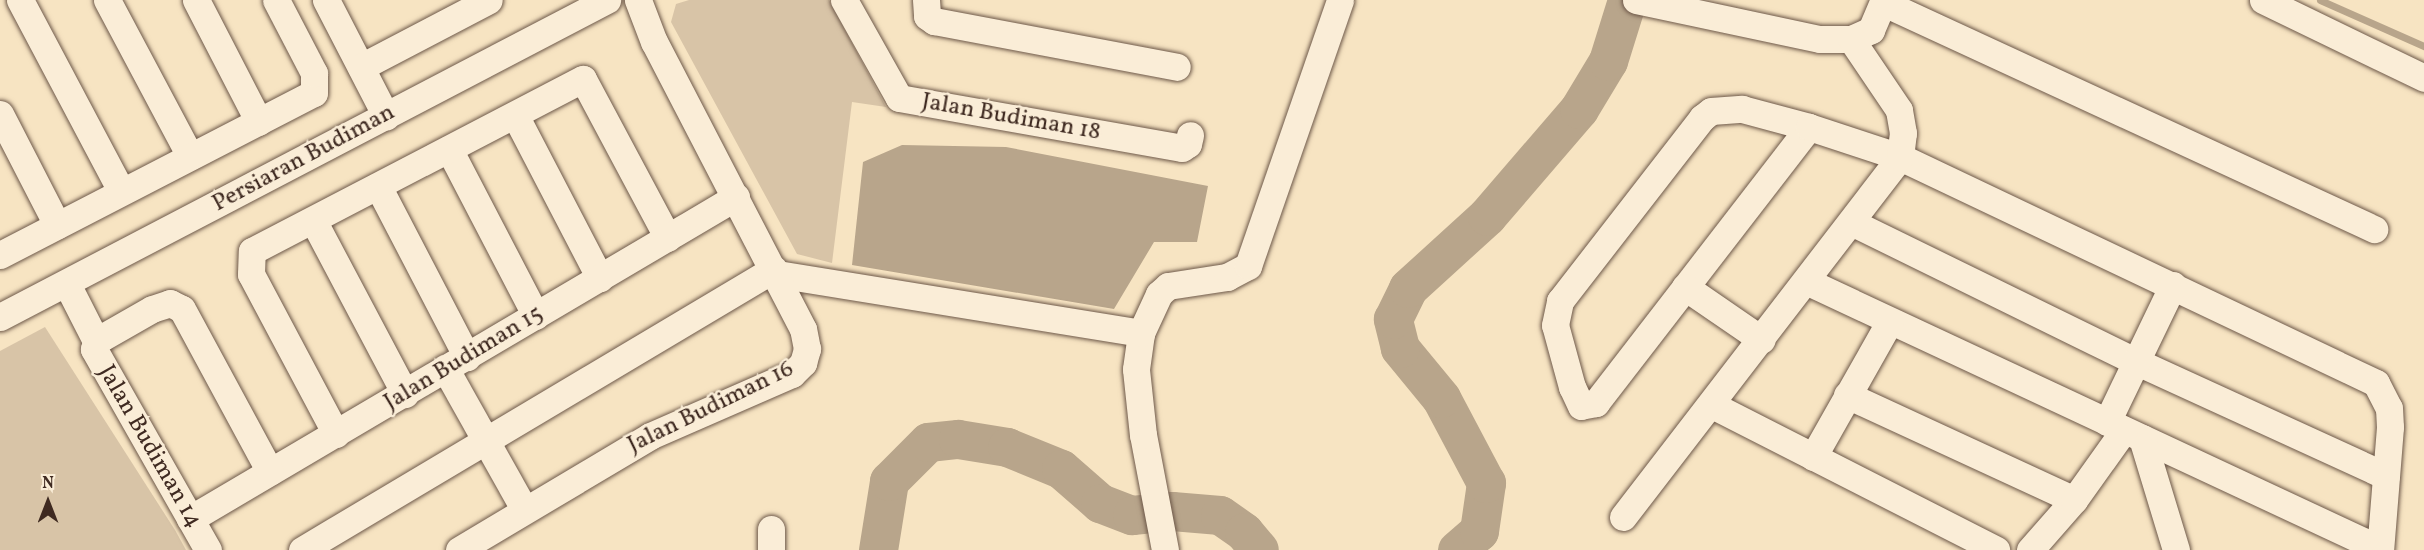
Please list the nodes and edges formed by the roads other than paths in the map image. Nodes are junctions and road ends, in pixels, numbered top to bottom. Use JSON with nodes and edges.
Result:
{"nodes":[{"id":1,"x":20,"y":0,"type":"edge"},
{"id":2,"x":107,"y":0,"type":"edge"},
{"id":3,"x":196,"y":0,"type":"edge"},
{"id":4,"x":276,"y":0,"type":"edge"},
{"id":5,"x":489,"y":0,"type":"edge"},
{"id":6,"x":607,"y":0,"type":"edge"},
{"id":7,"x":638,"y":0,"type":"edge"},
{"id":8,"x":844,"y":0,"type":"edge"},
{"id":9,"x":926,"y":0,"type":"edge"},
{"id":10,"x":1340,"y":0,"type":"edge"},
{"id":11,"x":1636,"y":0,"type":"edge"},
{"id":12,"x":2263,"y":0,"type":"edge"},
{"id":13,"x":330,"y":1,"type":"edge"},
{"id":14,"x":1884,"y":2,"type":"edge"},
{"id":15,"x":1851,"y":39,"type":"junction"},
{"id":16,"x":361,"y":67,"type":"junction"},
{"id":17,"x":1177,"y":67,"type":"dead end"},
{"id":18,"x":2424,"y":78,"type":"edge"},
{"id":19,"x":0,"y":114,"type":"edge"},
{"id":20,"x":515,"y":115,"type":"junction"},
{"id":21,"x":386,"y":116,"type":"junction"},
{"id":22,"x":259,"y":122,"type":"junction"},
{"id":23,"x":1809,"y":126,"type":"junction"},
{"id":24,"x":1190,"y":135,"type":"dead end"},
{"id":25,"x":449,"y":149,"type":"junction"},
{"id":26,"x":190,"y":156,"type":"junction"},
{"id":27,"x":1900,"y":157,"type":"junction"},
{"id":28,"x":378,"y":186,"type":"junction"},
{"id":29,"x":121,"y":191,"type":"junction"},
{"id":30,"x":736,"y":197,"type":"junction"},
{"id":31,"x":313,"y":220,"type":"junction"},
{"id":32,"x":1853,"y":223,"type":"junction"},
{"id":33,"x":57,"y":225,"type":"junction"},
{"id":34,"x":2374,"y":229,"type":"dead end"},
{"id":35,"x":668,"y":238,"type":"junction"},
{"id":36,"x":0,"y":255,"type":"edge"},
{"id":37,"x":775,"y":272,"type":"junction"},
{"id":38,"x":600,"y":278,"type":"junction"},
{"id":39,"x":1806,"y":281,"type":"junction"},
{"id":40,"x":67,"y":284,"type":"junction"},
{"id":41,"x":2173,"y":285,"type":"junction"},
{"id":42,"x":1685,"y":287,"type":"junction"},
{"id":43,"x":536,"y":316,"type":"junction"},
{"id":44,"x":0,"y":317,"type":"edge"},
{"id":45,"x":1890,"y":321,"type":"junction"},
{"id":46,"x":1141,"y":333,"type":"junction"},
{"id":47,"x":1762,"y":340,"type":"junction"},
{"id":48,"x":95,"y":343,"type":"junction"},
{"id":49,"x":2135,"y":361,"type":"junction"},
{"id":50,"x":456,"y":362,"type":"junction"},
{"id":51,"x":405,"y":394,"type":"junction"},
{"id":52,"x":1847,"y":395,"type":"junction"},
{"id":53,"x":1712,"y":405,"type":"junction"},
{"id":54,"x":2124,"y":430,"type":"junction"},
{"id":55,"x":336,"y":434,"type":"junction"},
{"id":56,"x":486,"y":441,"type":"junction"},
{"id":57,"x":1813,"y":457,"type":"junction"},
{"id":58,"x":270,"y":472,"type":"junction"},
{"id":59,"x":2386,"y":476,"type":"junction"},
{"id":60,"x":2074,"y":500,"type":"junction"},
{"id":61,"x":524,"y":509,"type":"junction"},
{"id":62,"x":1623,"y":517,"type":"dead end"},
{"id":63,"x":190,"y":519,"type":"junction"},
{"id":64,"x":2174,"y":544,"type":"edge"},
{"id":65,"x":2380,"y":549,"type":"edge"},
{"id":66,"x":208,"y":550,"type":"edge"},
{"id":67,"x":302,"y":550,"type":"edge"},
{"id":68,"x":459,"y":550,"type":"edge"},
{"id":69,"x":1165,"y":550,"type":"edge"},
{"id":70,"x":1996,"y":550,"type":"edge"},
{"id":71,"x":2030,"y":550,"type":"edge"},
{"id":72,"x":2197,"y":550,"type":"edge"}],
"edges":[{"from":1,"to":29,"type":"street"},
{"from":2,"to":26,"type":"street"},
{"from":3,"to":22,"type":"street"},
{"from":4,"to":22,"type":"street"},
{"from":5,"to":16,"type":"street"},
{"from":6,"to":21,"type":"street","name":"Persiaran Budiman"},
{"from":7,"to":30,"type":"street","name":"Jalan Budiman 16"},
{"from":8,"to":24,"type":"street","name":"Jalan Budiman 18"},
{"from":9,"to":17,"type":"street"},
{"from":10,"to":46,"type":"street"},
{"from":11,"to":15,"type":"street"},
{"from":12,"to":18,"type":"street"},
{"from":13,"to":16,"type":"street"},
{"from":14,"to":15,"type":"street"},
{"from":14,"to":34,"type":"street"},
{"from":15,"to":27,"type":"street"},
{"from":16,"to":21,"type":"street"},
{"from":19,"to":33,"type":"street"},
{"from":20,"to":25,"type":"street"},
{"from":20,"to":35,"type":"street"},
{"from":20,"to":38,"type":"street"},
{"from":21,"to":40,"type":"street","name":"Persiaran Budiman"},
{"from":22,"to":26,"type":"street"},
{"from":23,"to":27,"type":"street"},
{"from":23,"to":42,"type":"street"},
{"from":23,"to":42,"type":"street"},
{"from":25,"to":28,"type":"street"},
{"from":25,"to":43,"type":"street"},
{"from":26,"to":29,"type":"street"},
{"from":27,"to":32,"type":"street"},
{"from":27,"to":41,"type":"street"},
{"from":28,"to":31,"type":"street"},
{"from":28,"to":50,"type":"street"},
{"from":29,"to":33,"type":"street"},
{"from":30,"to":35,"type":"street","name":"Jalan Budiman 15"},
{"from":30,"to":37,"type":"street","name":"Jalan Budiman 16"},
{"from":31,"to":51,"type":"street"},
{"from":31,"to":55,"type":"street"},
{"from":32,"to":39,"type":"street"},
{"from":32,"to":49,"type":"street"},
{"from":33,"to":36,"type":"street"},
{"from":35,"to":38,"type":"street","name":"Jalan Budiman 15"},
{"from":37,"to":46,"type":"street"},
{"from":37,"to":56,"type":"street"},
{"from":37,"to":61,"type":"street","name":"Jalan Budiman 16"},
{"from":38,"to":43,"type":"street","name":"Jalan Budiman 15"},
{"from":39,"to":45,"type":"street"},
{"from":39,"to":47,"type":"street"},
{"from":40,"to":44,"type":"street","name":"Persiaran Budiman"},
{"from":40,"to":48,"type":"street","name":"Jalan Budiman 14"},
{"from":41,"to":49,"type":"street"},
{"from":41,"to":59,"type":"street"},
{"from":42,"to":47,"type":"street"},
{"from":43,"to":50,"type":"street","name":"Jalan Budiman 15"},
{"from":45,"to":52,"type":"street"},
{"from":45,"to":54,"type":"street"},
{"from":46,"to":69,"type":"street"},
{"from":47,"to":53,"type":"street"},
{"from":48,"to":58,"type":"street"},
{"from":48,"to":63,"type":"street","name":"Jalan Budiman 14"},
{"from":49,"to":54,"type":"street"},
{"from":49,"to":59,"type":"street"},
{"from":50,"to":51,"type":"street","name":"Jalan Budiman 15"},
{"from":50,"to":56,"type":"street"},
{"from":51,"to":55,"type":"street","name":"Jalan Budiman 15"},
{"from":52,"to":57,"type":"street"},
{"from":52,"to":60,"type":"street"},
{"from":53,"to":57,"type":"street"},
{"from":53,"to":62,"type":"street"},
{"from":54,"to":60,"type":"street"},
{"from":54,"to":64,"type":"street"},
{"from":54,"to":65,"type":"street"},
{"from":55,"to":58,"type":"street","name":"Jalan Budiman 15"},
{"from":56,"to":61,"type":"street"},
{"from":56,"to":67,"type":"street"},
{"from":57,"to":70,"type":"street"},
{"from":58,"to":63,"type":"street","name":"Jalan Budiman 15"},
{"from":59,"to":65,"type":"street"},
{"from":60,"to":71,"type":"street"},
{"from":61,"to":68,"type":"street","name":"Jalan Budiman 16"},
{"from":63,"to":66,"type":"street","name":"Jalan Budiman 14"},
{"from":64,"to":72,"type":"street"}]}
